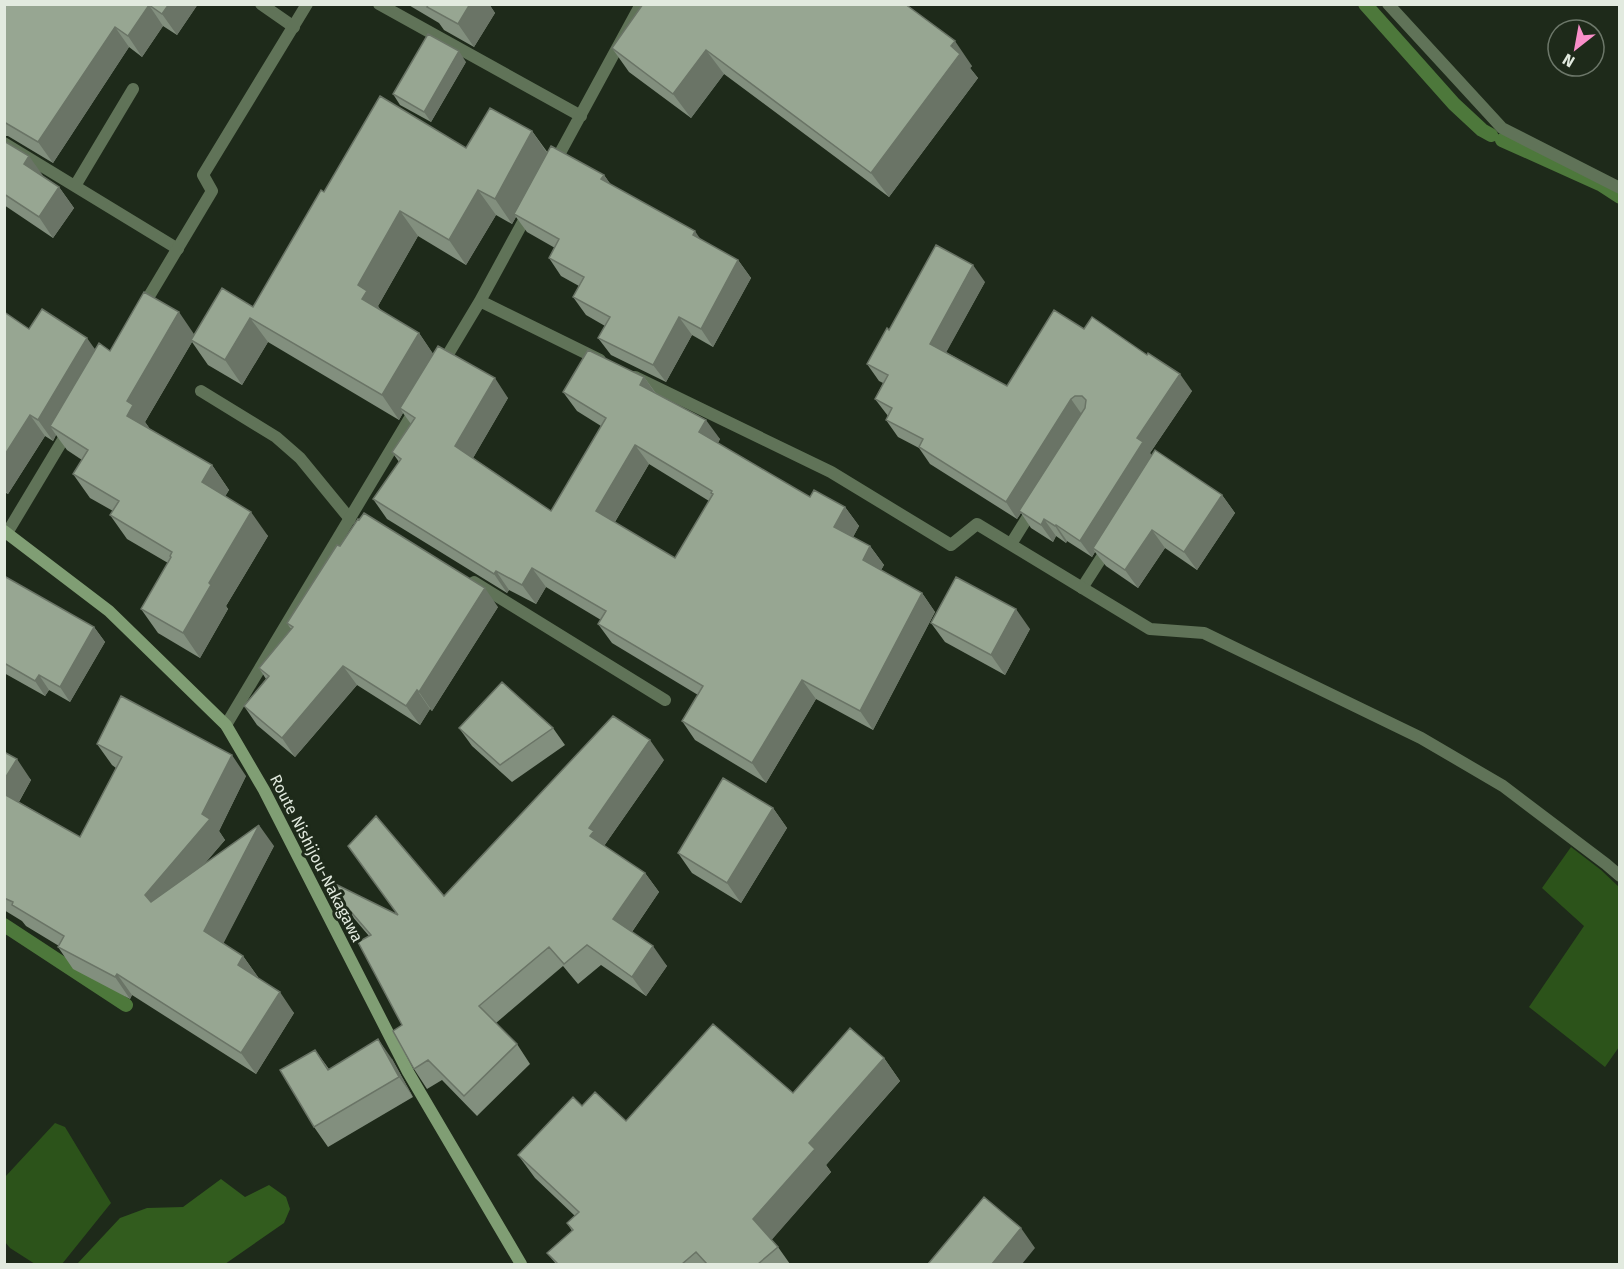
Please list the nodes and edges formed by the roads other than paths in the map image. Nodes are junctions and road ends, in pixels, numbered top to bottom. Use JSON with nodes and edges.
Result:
{"nodes":[{"id":1,"x":261,"y":4,"type":"edge"},
{"id":2,"x":308,"y":4,"type":"edge"},
{"id":3,"x":379,"y":4,"type":"edge"},
{"id":4,"x":641,"y":4,"type":"edge"},
{"id":5,"x":1388,"y":4,"type":"edge"},
{"id":6,"x":294,"y":27,"type":"junction"},
{"id":7,"x":133,"y":89,"type":"dead end"},
{"id":8,"x":581,"y":116,"type":"junction"},
{"id":9,"x":4,"y":143,"type":"edge"},
{"id":10,"x":547,"y":178,"type":"edge"},
{"id":11,"x":75,"y":186,"type":"junction"},
{"id":12,"x":1620,"y":188,"type":"edge"},
{"id":13,"x":536,"y":198,"type":"edge"},
{"id":14,"x":178,"y":249,"type":"junction"},
{"id":15,"x":480,"y":301,"type":"junction"},
{"id":16,"x":135,"y":320,"type":"edge"},
{"id":17,"x":607,"y":363,"type":"edge"},
{"id":18,"x":629,"y":374,"type":"edge"},
{"id":19,"x":201,"y":391,"type":"dead end"},
{"id":20,"x":74,"y":421,"type":"edge"},
{"id":21,"x":1041,"y":496,"type":"edge"},
{"id":22,"x":357,"y":515,"type":"junction"},
{"id":23,"x":1119,"y":531,"type":"edge"},
{"id":24,"x":6,"y":532,"type":"edge"},
{"id":25,"x":1011,"y":544,"type":"junction"},
{"id":26,"x":465,"y":577,"type":"edge"},
{"id":27,"x":1082,"y":588,"type":"junction"},
{"id":28,"x":665,"y":700,"type":"dead end"},
{"id":29,"x":226,"y":725,"type":"junction"},
{"id":30,"x":1620,"y":876,"type":"edge"},
{"id":31,"x":521,"y":1264,"type":"edge"}],
"edges":[{"from":1,"to":6,"type":"street"},
{"from":2,"to":6,"type":"street"},
{"from":3,"to":8,"type":"street"},
{"from":4,"to":8,"type":"street"},
{"from":5,"to":12,"type":"street"},
{"from":6,"to":14,"type":"street"},
{"from":7,"to":11,"type":"street"},
{"from":8,"to":10,"type":"street"},
{"from":9,"to":11,"type":"street"},
{"from":11,"to":14,"type":"street"},
{"from":13,"to":15,"type":"street"},
{"from":14,"to":16,"type":"street"},
{"from":15,"to":17,"type":"street"},
{"from":15,"to":22,"type":"street"},
{"from":18,"to":25,"type":"street"},
{"from":19,"to":22,"type":"street"},
{"from":20,"to":24,"type":"street"},
{"from":21,"to":25,"type":"street"},
{"from":22,"to":29,"type":"street"},
{"from":23,"to":27,"type":"street"},
{"from":24,"to":29,"type":"main road","name":"Route Nishijou-Nakagawa"},
{"from":25,"to":27,"type":"street"},
{"from":26,"to":28,"type":"street"},
{"from":27,"to":30,"type":"street"},
{"from":29,"to":31,"type":"main road","name":"Route Nishijou-Nakagawa"}]}
